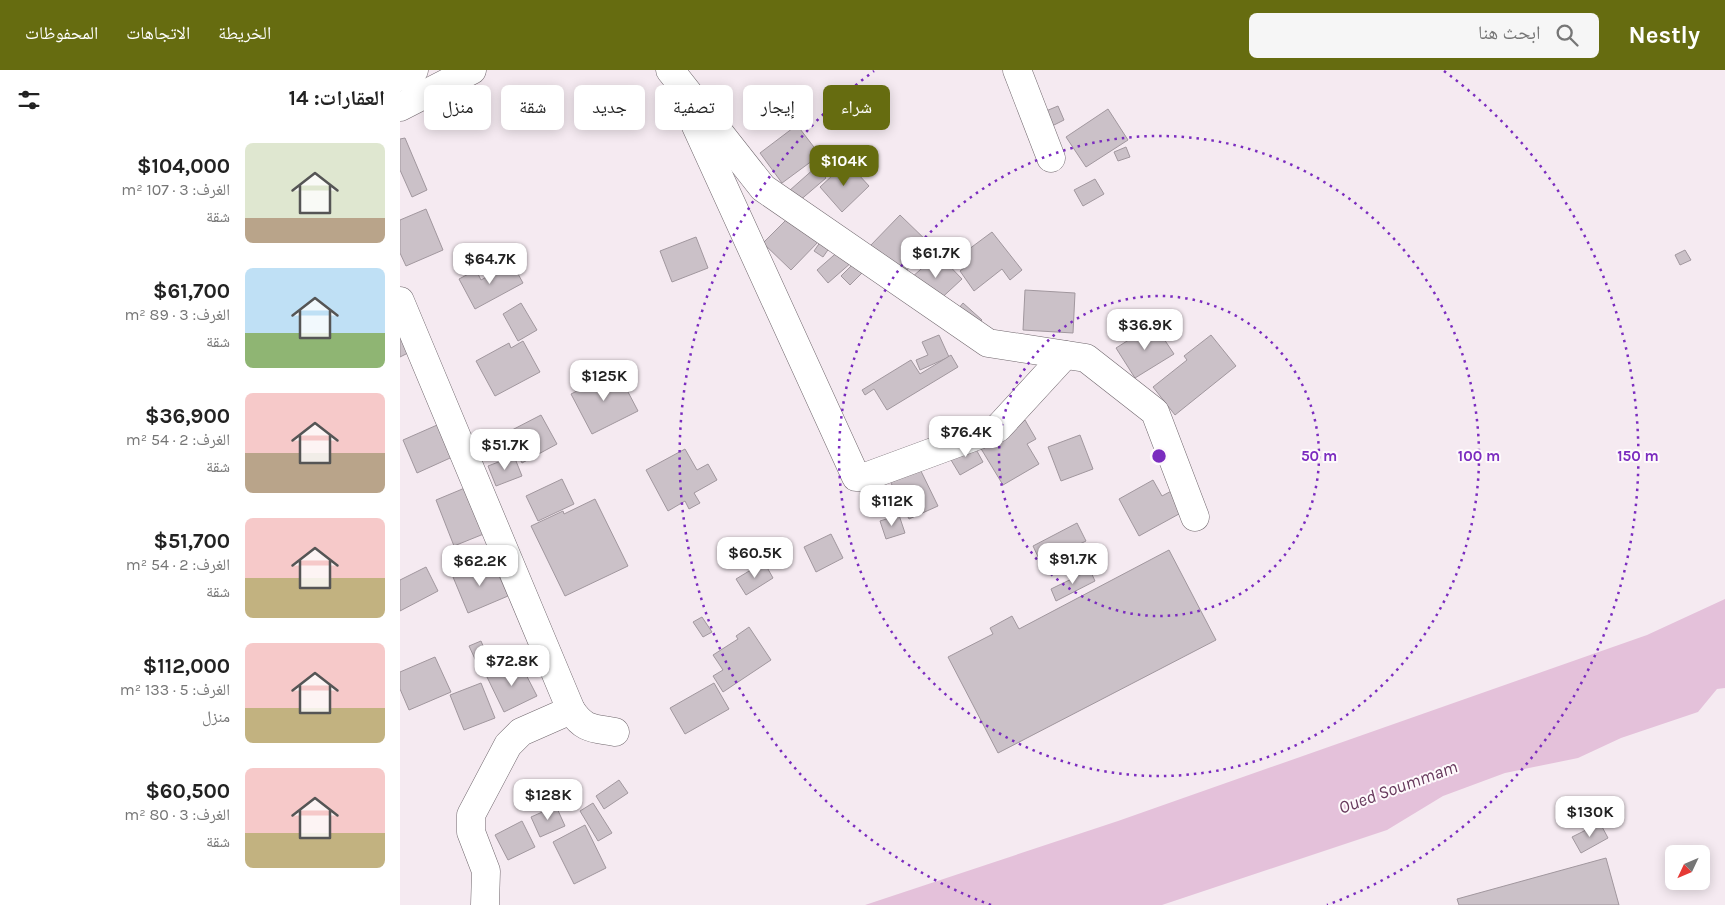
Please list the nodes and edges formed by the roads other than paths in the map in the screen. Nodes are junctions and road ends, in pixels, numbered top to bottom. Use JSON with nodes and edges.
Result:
{"nodes":[{"id":1,"x":414,"y":70,"type":"edge"},
{"id":2,"x":472,"y":70,"type":"edge"},
{"id":3,"x":1017,"y":70,"type":"edge"},
{"id":4,"x":671,"y":72,"type":"edge"},
{"id":5,"x":400,"y":77,"type":"edge"},
{"id":6,"x":400,"y":107,"type":"edge"},
{"id":7,"x":1051,"y":158,"type":"dead end"},
{"id":8,"x":400,"y":301,"type":"edge"},
{"id":9,"x":1065,"y":355,"type":"junction"},
{"id":10,"x":1196,"y":518,"type":"dead end"},
{"id":11,"x":571,"y":710,"type":"junction"},
{"id":12,"x":615,"y":732,"type":"dead end"},
{"id":13,"x":485,"y":905,"type":"edge"}],
"edges":[{"from":1,"to":5,"type":"main road"},
{"from":2,"to":6,"type":"main road"},
{"from":3,"to":7,"type":"main road"},
{"from":4,"to":9,"type":"main road"},
{"from":4,"to":9,"type":"main road"},
{"from":8,"to":11,"type":"main road"},
{"from":9,"to":10,"type":"main road"},
{"from":11,"to":12,"type":"main road"},
{"from":11,"to":13,"type":"main road"}]}
